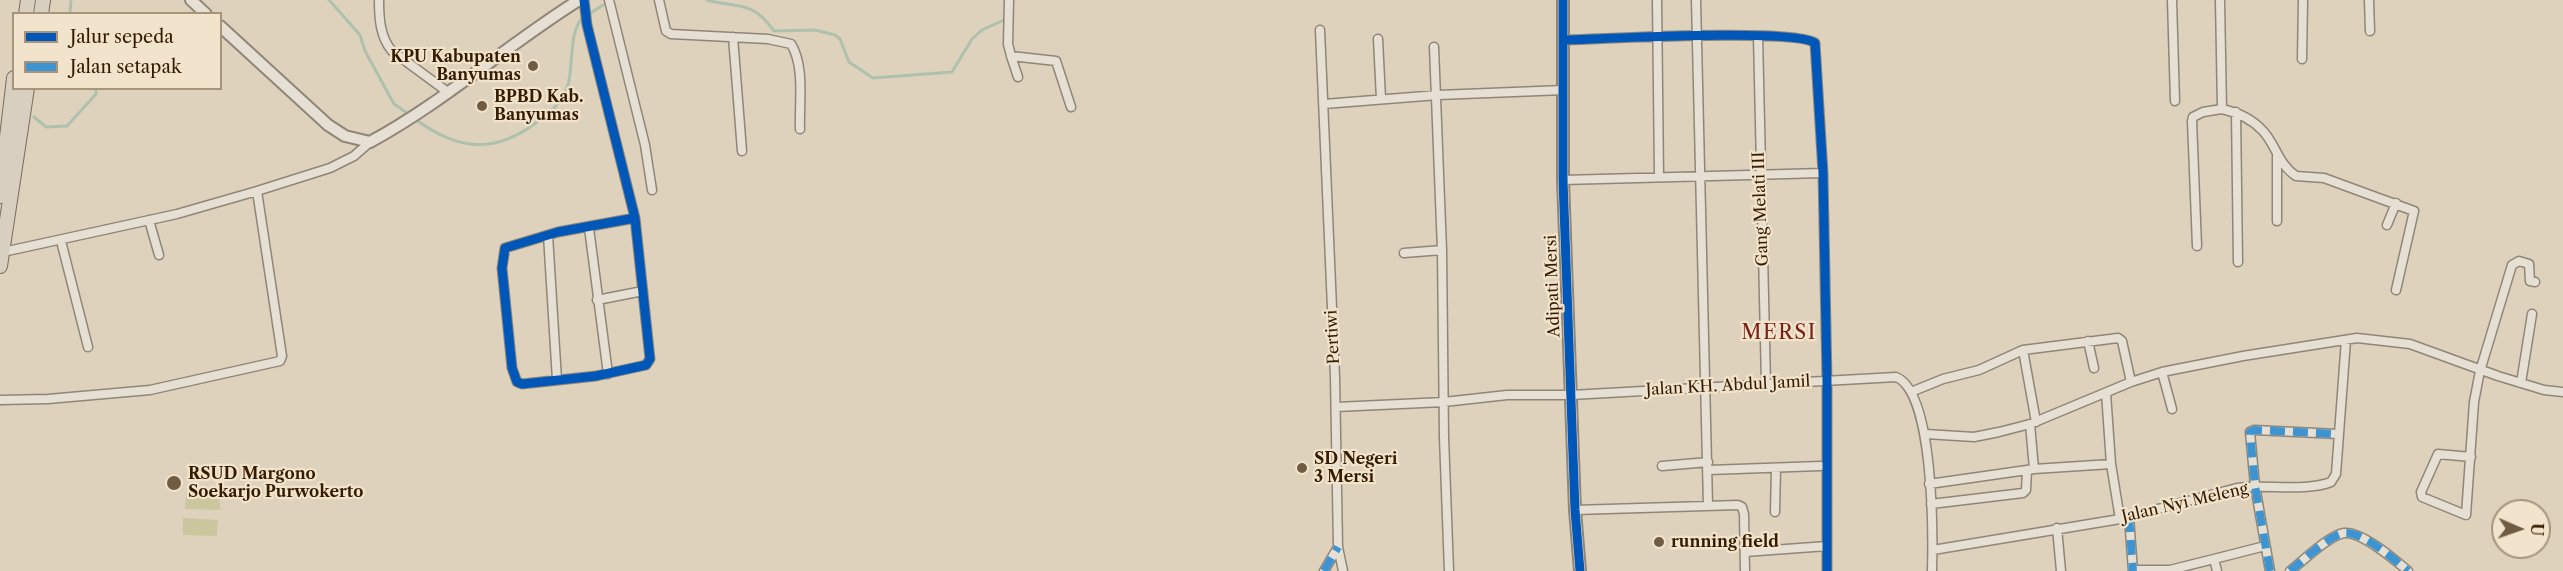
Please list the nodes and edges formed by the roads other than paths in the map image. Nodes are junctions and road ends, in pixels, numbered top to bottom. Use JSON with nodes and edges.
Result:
{"nodes":[{"id":1,"x":191,"y":0,"type":"edge"},
{"id":2,"x":379,"y":0,"type":"edge"},
{"id":3,"x":609,"y":0,"type":"edge"},
{"id":4,"x":659,"y":0,"type":"edge"},
{"id":5,"x":1009,"y":0,"type":"edge"},
{"id":6,"x":1563,"y":0,"type":"edge"},
{"id":7,"x":1657,"y":0,"type":"edge"},
{"id":8,"x":1696,"y":0,"type":"edge"},
{"id":9,"x":2172,"y":0,"type":"edge"},
{"id":10,"x":2220,"y":0,"type":"edge"},
{"id":11,"x":2303,"y":0,"type":"edge"},
{"id":12,"x":2369,"y":0,"type":"edge"},
{"id":13,"x":583,"y":2,"type":"edge"},
{"id":14,"x":204,"y":12,"type":"edge"},
{"id":15,"x":222,"y":28,"type":"edge"},
{"id":16,"x":1320,"y":30,"type":"dead end"},
{"id":17,"x":2370,"y":31,"type":"dead end"},
{"id":18,"x":1696,"y":36,"type":"junction"},
{"id":19,"x":1758,"y":36,"type":"junction"},
{"id":20,"x":1657,"y":37,"type":"junction"},
{"id":21,"x":733,"y":38,"type":"junction"},
{"id":22,"x":1378,"y":39,"type":"dead end"},
{"id":23,"x":1563,"y":40,"type":"junction"},
{"id":24,"x":1434,"y":47,"type":"dead end"},
{"id":25,"x":1011,"y":56,"type":"junction"},
{"id":26,"x":2302,"y":59,"type":"dead end"},
{"id":27,"x":1018,"y":77,"type":"dead end"},
{"id":28,"x":12,"y":89,"type":"edge"},
{"id":29,"x":27,"y":90,"type":"edge"},
{"id":30,"x":1564,"y":90,"type":"junction"},
{"id":31,"x":449,"y":93,"type":"junction"},
{"id":32,"x":1438,"y":95,"type":"junction"},
{"id":33,"x":1381,"y":99,"type":"junction"},
{"id":34,"x":2175,"y":101,"type":"dead end"},
{"id":35,"x":1323,"y":104,"type":"junction"},
{"id":36,"x":1071,"y":107,"type":"dead end"},
{"id":37,"x":2222,"y":109,"type":"junction"},
{"id":38,"x":2236,"y":112,"type":"junction"},
{"id":39,"x":800,"y":129,"type":"dead end"},
{"id":40,"x":369,"y":142,"type":"junction"},
{"id":41,"x":742,"y":151,"type":"dead end"},
{"id":42,"x":2277,"y":156,"type":"junction"},
{"id":43,"x":1823,"y":173,"type":"junction"},
{"id":44,"x":1760,"y":174,"type":"junction"},
{"id":45,"x":1700,"y":176,"type":"junction"},
{"id":46,"x":1659,"y":177,"type":"junction"},
{"id":47,"x":1563,"y":180,"type":"junction"},
{"id":48,"x":652,"y":190,"type":"dead end"},
{"id":49,"x":257,"y":191,"type":"junction"},
{"id":50,"x":0,"y":196,"type":"edge"},
{"id":51,"x":2396,"y":203,"type":"junction"},
{"id":52,"x":635,"y":218,"type":"junction"},
{"id":53,"x":149,"y":220,"type":"junction"},
{"id":54,"x":2277,"y":221,"type":"dead end"},
{"id":55,"x":2387,"y":225,"type":"dead end"},
{"id":56,"x":589,"y":228,"type":"junction"},
{"id":57,"x":548,"y":235,"type":"junction"},
{"id":58,"x":61,"y":241,"type":"junction"},
{"id":59,"x":2197,"y":246,"type":"dead end"},
{"id":60,"x":1442,"y":250,"type":"junction"},
{"id":61,"x":3,"y":252,"type":"junction"},
{"id":62,"x":1404,"y":253,"type":"dead end"},
{"id":63,"x":159,"y":255,"type":"dead end"},
{"id":64,"x":2238,"y":262,"type":"dead end"},
{"id":65,"x":0,"y":266,"type":"edge"},
{"id":66,"x":2535,"y":282,"type":"dead end"},
{"id":67,"x":2396,"y":290,"type":"dead end"},
{"id":68,"x":643,"y":291,"type":"junction"},
{"id":69,"x":597,"y":300,"type":"junction"},
{"id":70,"x":2532,"y":314,"type":"dead end"},
{"id":71,"x":2346,"y":340,"type":"junction"},
{"id":72,"x":2088,"y":341,"type":"junction"},
{"id":73,"x":88,"y":347,"type":"dead end"},
{"id":74,"x":2023,"y":350,"type":"junction"},
{"id":75,"x":2094,"y":368,"type":"dead end"},
{"id":76,"x":2480,"y":371,"type":"junction"},
{"id":77,"x":2162,"y":372,"type":"junction"},
{"id":78,"x":608,"y":374,"type":"junction"},
{"id":79,"x":557,"y":380,"type":"junction"},
{"id":80,"x":1827,"y":381,"type":"junction"},
{"id":81,"x":2131,"y":382,"type":"junction"},
{"id":82,"x":1766,"y":383,"type":"junction"},
{"id":83,"x":2521,"y":383,"type":"junction"},
{"id":84,"x":1706,"y":386,"type":"junction"},
{"id":85,"x":1911,"y":392,"type":"junction"},
{"id":86,"x":2563,"y":392,"type":"edge"},
{"id":87,"x":2106,"y":393,"type":"junction"},
{"id":88,"x":1571,"y":395,"type":"junction"},
{"id":89,"x":0,"y":400,"type":"edge"},
{"id":90,"x":1444,"y":402,"type":"junction"},
{"id":91,"x":1336,"y":407,"type":"junction"},
{"id":92,"x":2172,"y":409,"type":"dead end"},
{"id":93,"x":2033,"y":423,"type":"junction"},
{"id":94,"x":1926,"y":434,"type":"junction"},
{"id":95,"x":2338,"y":434,"type":"junction"},
{"id":96,"x":2471,"y":457,"type":"junction"},
{"id":97,"x":2111,"y":464,"type":"junction"},
{"id":98,"x":1662,"y":466,"type":"dead end"},
{"id":99,"x":1708,"y":466,"type":"junction"},
{"id":100,"x":1820,"y":466,"type":"dead end"},
{"id":101,"x":1776,"y":469,"type":"junction"},
{"id":102,"x":2030,"y":470,"type":"junction"},
{"id":103,"x":1929,"y":484,"type":"junction"},
{"id":104,"x":2255,"y":486,"type":"junction"},
{"id":105,"x":1930,"y":504,"type":"junction"},
{"id":106,"x":1708,"y":505,"type":"junction"},
{"id":107,"x":1575,"y":510,"type":"junction"},
{"id":108,"x":1776,"y":512,"type":"dead end"},
{"id":109,"x":2125,"y":518,"type":"junction"},
{"id":110,"x":2057,"y":528,"type":"junction"},
{"id":111,"x":1827,"y":546,"type":"junction"},
{"id":112,"x":2265,"y":546,"type":"junction"},
{"id":113,"x":1338,"y":547,"type":"junction"},
{"id":114,"x":1933,"y":550,"type":"junction"},
{"id":115,"x":1745,"y":552,"type":"junction"},
{"id":116,"x":2214,"y":560,"type":"junction"},
{"id":117,"x":2133,"y":570,"type":"edge"},
{"id":118,"x":2270,"y":570,"type":"edge"},
{"id":119,"x":1324,"y":571,"type":"edge"},
{"id":120,"x":1343,"y":571,"type":"edge"},
{"id":121,"x":1449,"y":571,"type":"edge"},
{"id":122,"x":1580,"y":571,"type":"edge"},
{"id":123,"x":1745,"y":571,"type":"edge"},
{"id":124,"x":1827,"y":571,"type":"edge"},
{"id":125,"x":1932,"y":571,"type":"edge"},
{"id":126,"x":2061,"y":571,"type":"edge"},
{"id":127,"x":2217,"y":571,"type":"edge"},
{"id":128,"x":2290,"y":571,"type":"edge"},
{"id":129,"x":2408,"y":571,"type":"edge"}],
"edges":[{"from":1,"to":14,"type":"street"},
{"from":2,"to":31,"type":"street"},
{"from":3,"to":48,"type":"street"},
{"from":4,"to":21,"type":"street"},
{"from":5,"to":25,"type":"street"},
{"from":6,"to":23,"type":"street","name":"Adipati Mersi"},
{"from":7,"to":20,"type":"street"},
{"from":8,"to":18,"type":"street"},
{"from":9,"to":34,"type":"street"},
{"from":10,"to":37,"type":"street"},
{"from":11,"to":26,"type":"street"},
{"from":12,"to":17,"type":"street"},
{"from":13,"to":31,"type":"street"},
{"from":13,"to":52,"type":"street"},
{"from":15,"to":40,"type":"street"},
{"from":16,"to":35,"type":"street","name":"Pertiwi"},
{"from":18,"to":19,"type":"street"},
{"from":18,"to":20,"type":"street"},
{"from":18,"to":45,"type":"street"},
{"from":19,"to":43,"type":"street"},
{"from":19,"to":44,"type":"street","name":"Gang Melati III"},
{"from":20,"to":23,"type":"street"},
{"from":20,"to":46,"type":"street"},
{"from":21,"to":39,"type":"street"},
{"from":21,"to":41,"type":"street"},
{"from":22,"to":33,"type":"street"},
{"from":23,"to":30,"type":"street","name":"Adipati Mersi"},
{"from":24,"to":32,"type":"street"},
{"from":25,"to":27,"type":"street"},
{"from":25,"to":36,"type":"street"},
{"from":28,"to":50,"type":"highway"},
{"from":29,"to":61,"type":"highway"},
{"from":30,"to":32,"type":"street"},
{"from":30,"to":47,"type":"street","name":"Adipati Mersi"},
{"from":31,"to":40,"type":"street"},
{"from":32,"to":33,"type":"street"},
{"from":32,"to":60,"type":"street"},
{"from":33,"to":35,"type":"street"},
{"from":35,"to":91,"type":"street","name":"Pertiwi"},
{"from":37,"to":38,"type":"street"},
{"from":37,"to":59,"type":"street"},
{"from":38,"to":42,"type":"street"},
{"from":38,"to":64,"type":"street"},
{"from":40,"to":49,"type":"street"},
{"from":42,"to":51,"type":"street"},
{"from":42,"to":54,"type":"street"},
{"from":43,"to":44,"type":"street"},
{"from":43,"to":80,"type":"street"},
{"from":44,"to":45,"type":"street"},
{"from":44,"to":82,"type":"street","name":"Gang Melati III"},
{"from":45,"to":46,"type":"street"},
{"from":45,"to":84,"type":"street"},
{"from":46,"to":47,"type":"street"},
{"from":47,"to":88,"type":"street","name":"Adipati Mersi"},
{"from":49,"to":53,"type":"street"},
{"from":49,"to":89,"type":"street"},
{"from":51,"to":55,"type":"street"},
{"from":51,"to":67,"type":"street"},
{"from":52,"to":56,"type":"street"},
{"from":52,"to":68,"type":"street"},
{"from":53,"to":58,"type":"street"},
{"from":53,"to":63,"type":"street"},
{"from":56,"to":57,"type":"street"},
{"from":56,"to":69,"type":"street"},
{"from":57,"to":79,"type":"street"},
{"from":57,"to":79,"type":"street"},
{"from":58,"to":61,"type":"street"},
{"from":58,"to":73,"type":"street"},
{"from":60,"to":62,"type":"street"},
{"from":60,"to":90,"type":"street"},
{"from":61,"to":65,"type":"highway"},
{"from":66,"to":76,"type":"street"},
{"from":68,"to":69,"type":"street"},
{"from":68,"to":78,"type":"street"},
{"from":69,"to":78,"type":"street"},
{"from":70,"to":83,"type":"street"},
{"from":71,"to":76,"type":"street"},
{"from":71,"to":77,"type":"street"},
{"from":71,"to":95,"type":"street","name":"Jalan Nyi Meleng"},
{"from":72,"to":74,"type":"street"},
{"from":72,"to":75,"type":"street"},
{"from":72,"to":81,"type":"street"},
{"from":74,"to":85,"type":"street"},
{"from":74,"to":93,"type":"street"},
{"from":76,"to":83,"type":"street"},
{"from":76,"to":96,"type":"street"},
{"from":77,"to":81,"type":"street"},
{"from":77,"to":92,"type":"street"},
{"from":78,"to":79,"type":"street"},
{"from":80,"to":82,"type":"street","name":"Jalan KH. Abdul Jamil"},
{"from":80,"to":85,"type":"street","name":"Jalan KH. Abdul Jamil"},
{"from":80,"to":111,"type":"street"},
{"from":81,"to":87,"type":"street"},
{"from":82,"to":84,"type":"street","name":"Jalan KH. Abdul Jamil"},
{"from":83,"to":86,"type":"street"},
{"from":84,"to":88,"type":"street","name":"Jalan KH. Abdul Jamil"},
{"from":84,"to":99,"type":"street"},
{"from":85,"to":94,"type":"street"},
{"from":87,"to":93,"type":"street"},
{"from":87,"to":97,"type":"street"},
{"from":88,"to":90,"type":"street","name":"Jalan KH. Abdul Jamil"},
{"from":88,"to":107,"type":"street","name":"Adipati Mersi"},
{"from":90,"to":91,"type":"street","name":"Jalan KH. Abdul Jamil"},
{"from":90,"to":121,"type":"street"},
{"from":91,"to":113,"type":"street","name":"Pertiwi"},
{"from":93,"to":94,"type":"street"},
{"from":93,"to":102,"type":"street"},
{"from":94,"to":103,"type":"street"},
{"from":95,"to":104,"type":"street","name":"Jalan Nyi Meleng"},
{"from":95,"to":104,"type":"street"},
{"from":96,"to":96,"type":"street"},
{"from":97,"to":102,"type":"street"},
{"from":97,"to":109,"type":"street"},
{"from":98,"to":99,"type":"street"},
{"from":99,"to":101,"type":"street"},
{"from":99,"to":106,"type":"street"},
{"from":100,"to":101,"type":"street"},
{"from":101,"to":108,"type":"street"},
{"from":102,"to":103,"type":"street"},
{"from":102,"to":105,"type":"street"},
{"from":103,"to":105,"type":"street"},
{"from":104,"to":109,"type":"street","name":"Jalan Nyi Meleng"},
{"from":104,"to":112,"type":"street"},
{"from":105,"to":114,"type":"street"},
{"from":106,"to":107,"type":"street"},
{"from":106,"to":115,"type":"street"},
{"from":107,"to":122,"type":"street","name":"Adipati Mersi"},
{"from":109,"to":110,"type":"street","name":"Jalan Nyi Meleng"},
{"from":109,"to":117,"type":"street"},
{"from":110,"to":114,"type":"street","name":"Jalan Nyi Meleng"},
{"from":110,"to":126,"type":"street"},
{"from":111,"to":115,"type":"street"},
{"from":111,"to":124,"type":"street"},
{"from":112,"to":116,"type":"street"},
{"from":112,"to":118,"type":"street"},
{"from":113,"to":119,"type":"street"},
{"from":113,"to":120,"type":"street","name":"Pertiwi"},
{"from":114,"to":125,"type":"street"},
{"from":115,"to":123,"type":"street"},
{"from":116,"to":117,"type":"street"},
{"from":116,"to":127,"type":"street"},
{"from":128,"to":129,"type":"street"}]}
